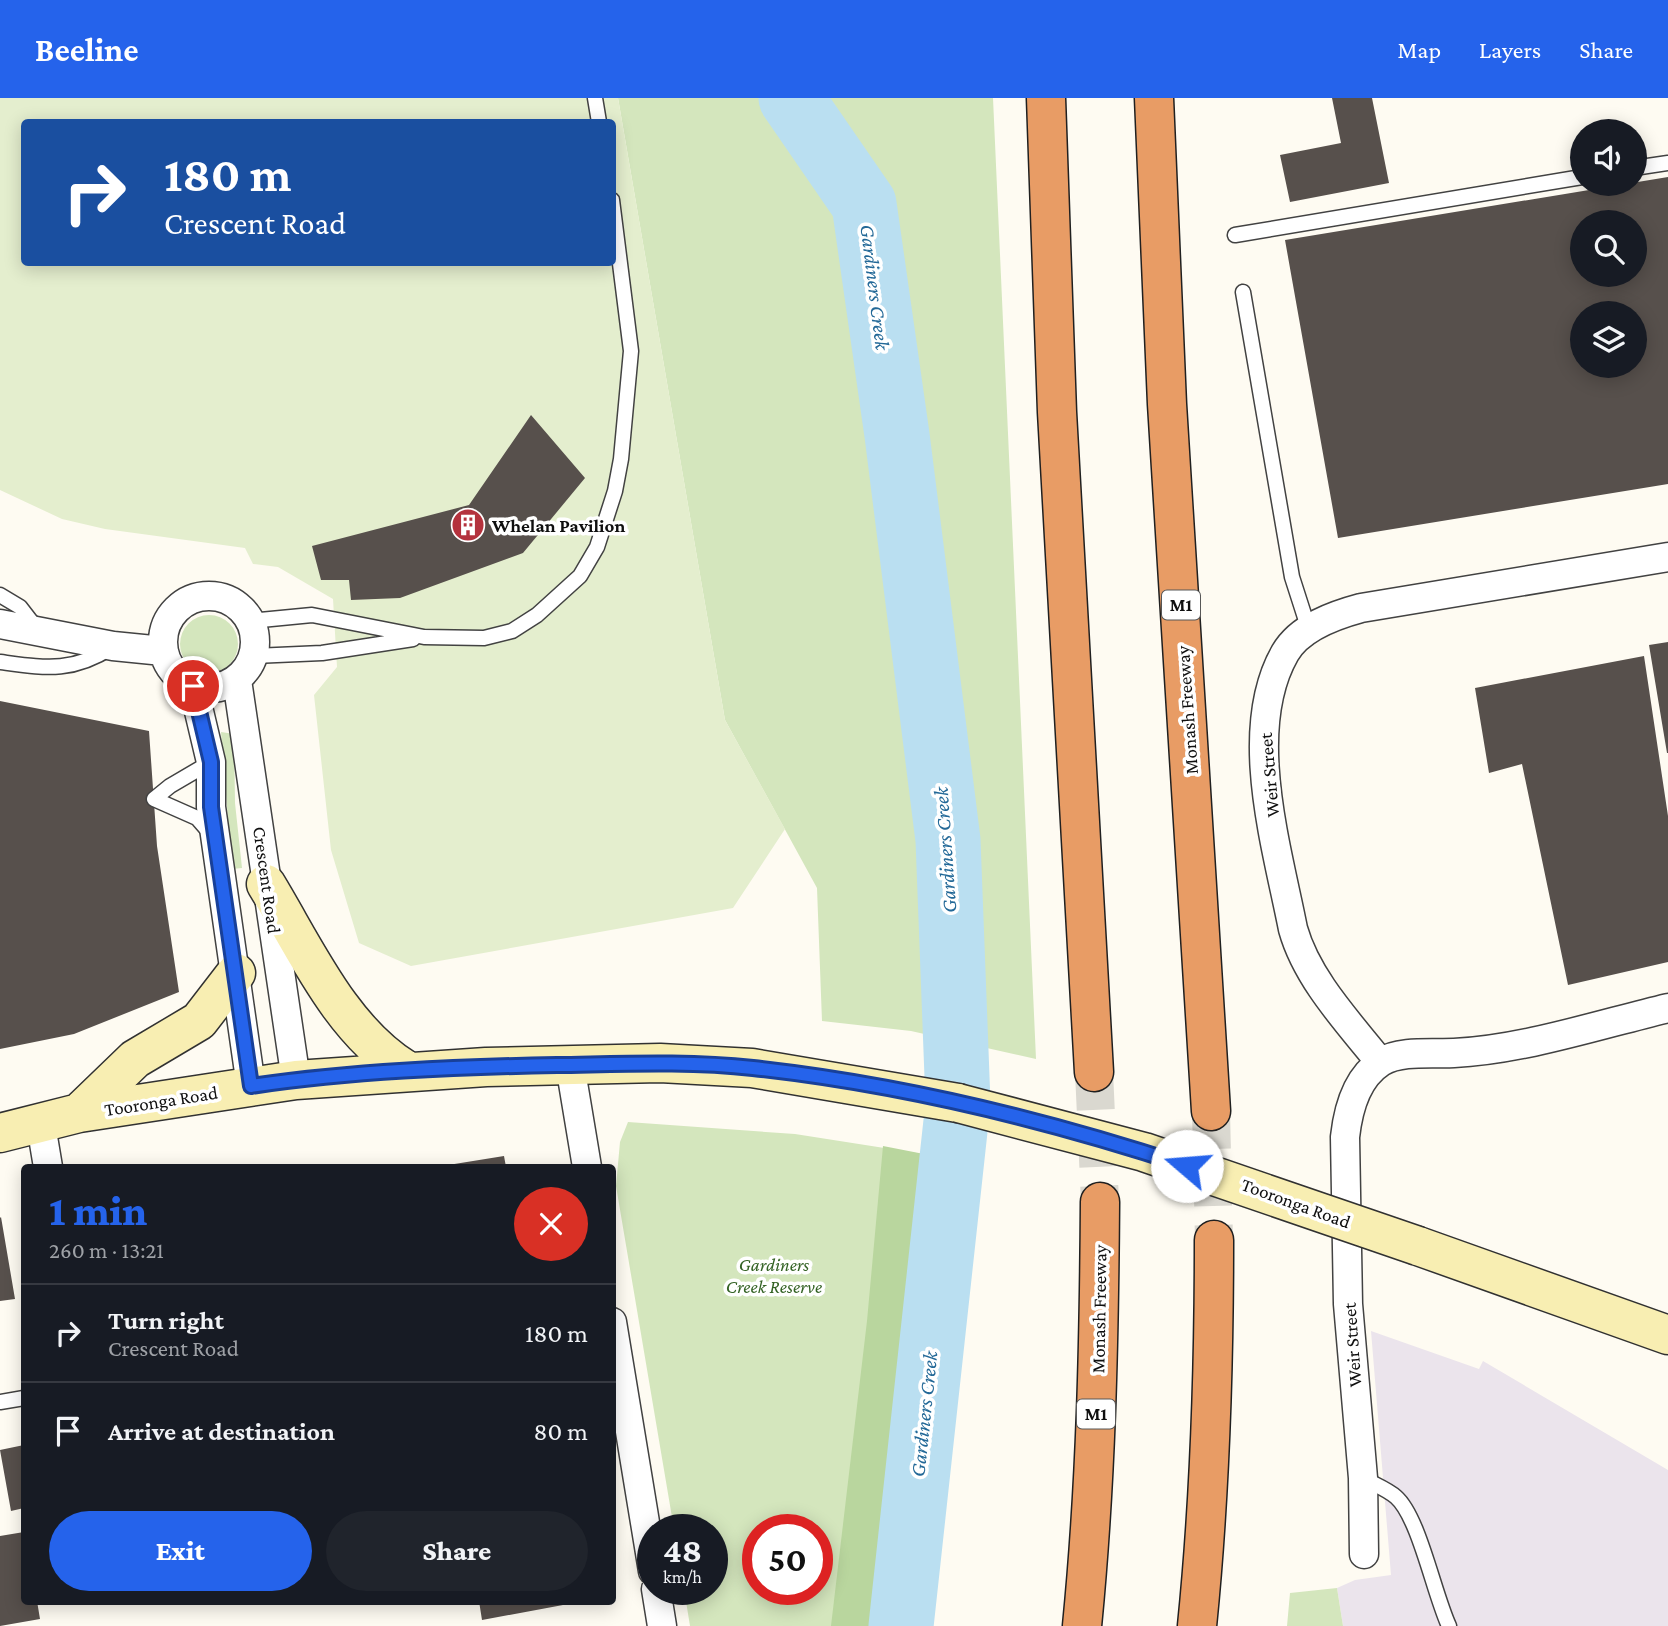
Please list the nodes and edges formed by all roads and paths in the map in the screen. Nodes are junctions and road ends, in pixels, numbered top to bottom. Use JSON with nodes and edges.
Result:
{"nodes":[{"id":1,"x":594,"y":98,"type":"edge"},
{"id":2,"x":1046,"y":98,"type":"edge"},
{"id":3,"x":1154,"y":98,"type":"edge"},
{"id":4,"x":598,"y":119,"type":"edge"},
{"id":5,"x":1668,"y":163,"type":"edge"},
{"id":6,"x":1647,"y":166,"type":"edge"},
{"id":7,"x":1570,"y":179,"type":"edge"},
{"id":8,"x":616,"y":232,"type":"edge"},
{"id":9,"x":1235,"y":235,"type":"dead end"},
{"id":10,"x":1242,"y":292,"type":"dead end"},
{"id":11,"x":1668,"y":557,"type":"edge"},
{"id":12,"x":0,"y":595,"type":"edge"},
{"id":13,"x":250,"y":621,"type":"junction"},
{"id":14,"x":0,"y":624,"type":"edge"},
{"id":15,"x":1309,"y":630,"type":"junction"},
{"id":16,"x":39,"y":632,"type":"junction"},
{"id":17,"x":424,"y":637,"type":"junction"},
{"id":18,"x":113,"y":646,"type":"junction"},
{"id":19,"x":163,"y":651,"type":"junction"},
{"id":20,"x":254,"y":656,"type":"junction"},
{"id":21,"x":0,"y":662,"type":"edge"},
{"id":22,"x":237,"y":680,"type":"junction"},
{"id":23,"x":193,"y":686,"type":"junction"},
{"id":24,"x":211,"y":762,"type":"junction"},
{"id":25,"x":216,"y":839,"type":"junction"},
{"id":26,"x":266,"y":884,"type":"junction"},
{"id":27,"x":236,"y":973,"type":"junction"},
{"id":28,"x":1668,"y":1008,"type":"edge"},
{"id":29,"x":1380,"y":1062,"type":"junction"},
{"id":30,"x":570,"y":1065,"type":"junction"},
{"id":31,"x":406,"y":1070,"type":"junction"},
{"id":32,"x":1094,"y":1072,"type":"tunnel mouth"},
{"id":33,"x":296,"y":1080,"type":"junction"},
{"id":34,"x":251,"y":1086,"type":"junction"},
{"id":35,"x":1211,"y":1111,"type":"tunnel mouth"},
{"id":36,"x":79,"y":1113,"type":"junction"},
{"id":37,"x":41,"y":1125,"type":"junction"},
{"id":38,"x":0,"y":1133,"type":"edge"},
{"id":39,"x":48,"y":1164,"type":"edge"},
{"id":40,"x":586,"y":1164,"type":"edge"},
{"id":41,"x":1100,"y":1202,"type":"tunnel mouth"},
{"id":42,"x":1214,"y":1240,"type":"tunnel mouth"},
{"id":43,"x":1668,"y":1335,"type":"edge"},
{"id":44,"x":616,"y":1348,"type":"edge"},
{"id":45,"x":21,"y":1398,"type":"edge"},
{"id":46,"x":0,"y":1402,"type":"edge"},
{"id":47,"x":1363,"y":1478,"type":"junction"},
{"id":48,"x":644,"y":1514,"type":"edge"},
{"id":49,"x":1364,"y":1553,"type":"dead end"},
{"id":50,"x":659,"y":1605,"type":"edge"},
{"id":51,"x":662,"y":1626,"type":"edge"},
{"id":52,"x":1082,"y":1626,"type":"edge"},
{"id":53,"x":1197,"y":1626,"type":"edge"},
{"id":54,"x":1448,"y":1626,"type":"edge"}],
"edges":[{"from":1,"to":4,"type":"lane"},
{"from":2,"to":32,"type":"highway"},
{"from":3,"to":35,"type":"highway","name":"Monash Freeway","number":"M1"},
{"from":5,"to":6,"type":"lane"},
{"from":7,"to":9,"type":"lane"},
{"from":8,"to":17,"type":"lane"},
{"from":10,"to":15,"type":"lane"},
{"from":11,"to":15,"type":"street","name":"Weir Street"},
{"from":12,"to":16,"type":"lane"},
{"from":13,"to":17,"type":"lane"},
{"from":13,"to":19,"type":"street"},
{"from":13,"to":20,"type":"street"},
{"from":14,"to":16,"type":"street"},
{"from":15,"to":29,"type":"street","name":"Weir Street"},
{"from":16,"to":18,"type":"street"},
{"from":17,"to":20,"type":"lane"},
{"from":18,"to":19,"type":"street"},
{"from":18,"to":21,"type":"lane"},
{"from":19,"to":23,"type":"street"},
{"from":20,"to":22,"type":"street"},
{"from":22,"to":23,"type":"street"},
{"from":22,"to":26,"type":"street","name":"Crescent Road"},
{"from":23,"to":24,"type":"street"},
{"from":24,"to":25,"type":"street"},
{"from":24,"to":25,"type":"lane"},
{"from":25,"to":27,"type":"street"},
{"from":26,"to":31,"type":"main road"},
{"from":26,"to":33,"type":"street","name":"Crescent Road"},
{"from":27,"to":34,"type":"street"},
{"from":27,"to":36,"type":"main road"},
{"from":28,"to":29,"type":"street"},
{"from":29,"to":47,"type":"street","name":"Weir Street"},
{"from":30,"to":31,"type":"main road","name":"Tooronga Road"},
{"from":30,"to":40,"type":"street"},
{"from":30,"to":43,"type":"main road","name":"Tooronga Road","bridge":true},
{"from":31,"to":33,"type":"main road","name":"Tooronga Road"},
{"from":33,"to":34,"type":"main road","name":"Tooronga Road"},
{"from":34,"to":36,"type":"main road","name":"Tooronga Road"},
{"from":36,"to":37,"type":"main road","name":"Tooronga Road"},
{"from":37,"to":38,"type":"main road","name":"Tooronga Road"},
{"from":37,"to":39,"type":"street"},
{"from":41,"to":52,"type":"highway","name":"Monash Freeway","number":"M1"},
{"from":42,"to":53,"type":"highway"},
{"from":44,"to":48,"type":"street"},
{"from":45,"to":46,"type":"lane"},
{"from":47,"to":49,"type":"street","name":"Weir Street"},
{"from":47,"to":54,"type":"lane"},
{"from":50,"to":51,"type":"street"}]}
